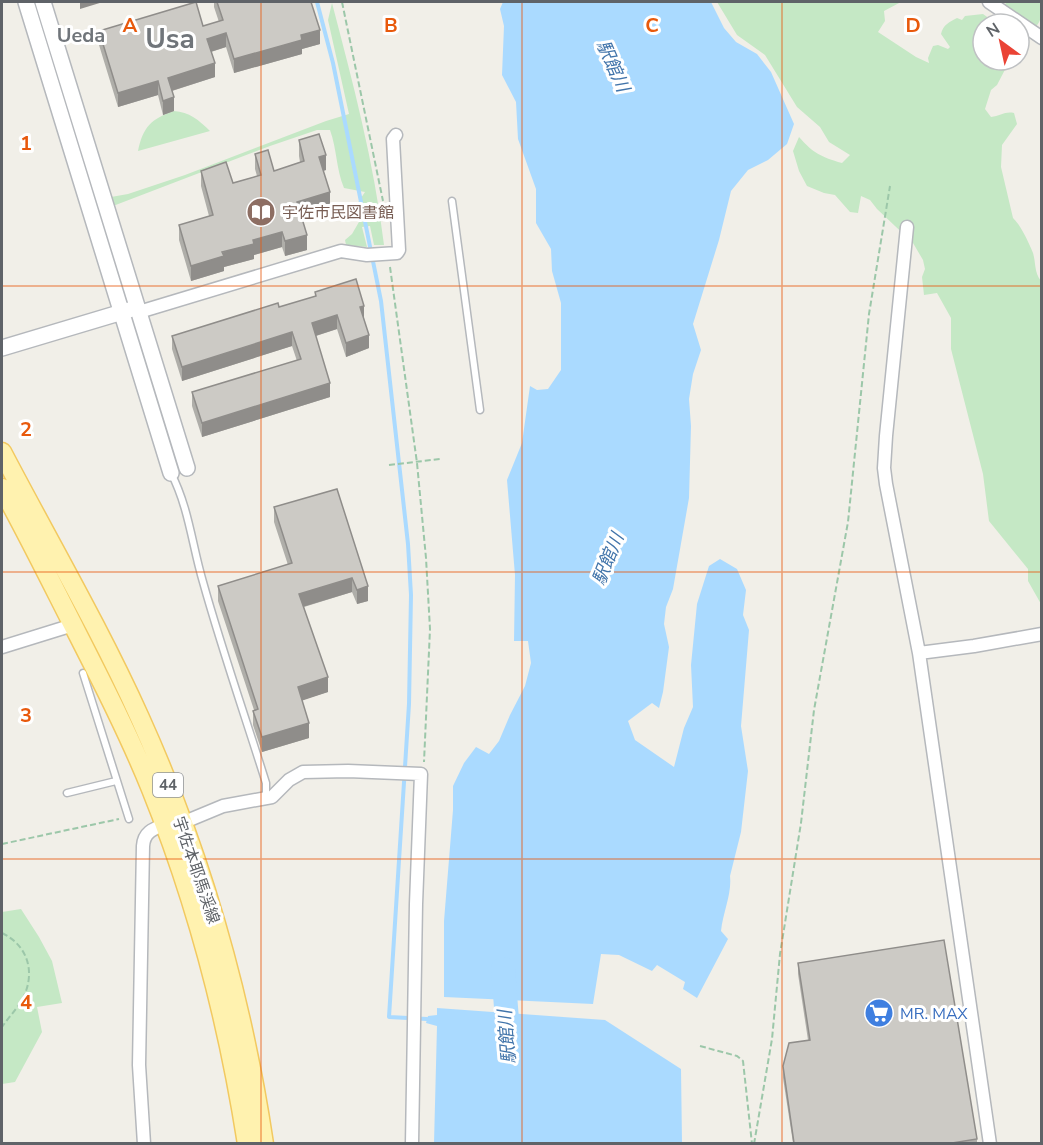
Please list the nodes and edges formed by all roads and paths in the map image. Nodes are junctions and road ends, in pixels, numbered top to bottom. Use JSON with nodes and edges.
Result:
{"nodes":[{"id":1,"x":26,"y":2,"type":"edge"},
{"id":2,"x":43,"y":2,"type":"edge"},
{"id":3,"x":342,"y":2,"type":"edge"},
{"id":4,"x":989,"y":2,"type":"edge"},
{"id":5,"x":1041,"y":38,"type":"edge"},
{"id":6,"x":396,"y":135,"type":"dead end"},
{"id":7,"x":890,"y":186,"type":"dead end"},
{"id":8,"x":452,"y":201,"type":"dead end"},
{"id":9,"x":384,"y":211,"type":"dead end"},
{"id":10,"x":907,"y":227,"type":"dead end"},
{"id":11,"x":389,"y":254,"type":"junction"},
{"id":12,"x":138,"y":310,"type":"junction"},
{"id":13,"x":122,"y":312,"type":"junction"},
{"id":14,"x":2,"y":348,"type":"edge"},
{"id":15,"x":480,"y":410,"type":"dead end"},
{"id":16,"x":2,"y":452,"type":"edge"},
{"id":17,"x":440,"y":459,"type":"dead end"},
{"id":18,"x":417,"y":463,"type":"junction"},
{"id":19,"x":389,"y":465,"type":"dead end"},
{"id":20,"x":187,"y":468,"type":"dead end"},
{"id":21,"x":171,"y":473,"type":"joint"},
{"id":22,"x":2,"y":488,"type":"edge"},
{"id":23,"x":73,"y":625,"type":"junction"},
{"id":24,"x":1041,"y":634,"type":"edge"},
{"id":25,"x":2,"y":647,"type":"edge"},
{"id":26,"x":919,"y":652,"type":"junction"},
{"id":27,"x":83,"y":673,"type":"dead end"},
{"id":28,"x":422,"y":774,"type":"junction"},
{"id":29,"x":116,"y":781,"type":"junction"},
{"id":30,"x":67,"y":793,"type":"dead end"},
{"id":31,"x":266,"y":800,"type":"junction"},
{"id":32,"x":129,"y":819,"type":"joint"},
{"id":33,"x":173,"y":824,"type":"junction"},
{"id":34,"x":2,"y":844,"type":"edge"},
{"id":35,"x":2,"y":933,"type":"edge"},
{"id":36,"x":2,"y":1026,"type":"edge"},
{"id":37,"x":700,"y":1046,"type":"dead end"},
{"id":38,"x":144,"y":1143,"type":"edge"},
{"id":39,"x":247,"y":1143,"type":"edge"},
{"id":40,"x":264,"y":1143,"type":"edge"},
{"id":41,"x":412,"y":1143,"type":"edge"},
{"id":42,"x":753,"y":1143,"type":"edge"},
{"id":43,"x":990,"y":1143,"type":"edge"}],
"edges":[{"from":1,"to":13,"type":"street"},
{"from":2,"to":12,"type":"street"},
{"from":3,"to":9,"type":"path"},
{"from":4,"to":5,"type":"street"},
{"from":6,"to":11,"type":"street"},
{"from":7,"to":42,"type":"path"},
{"from":8,"to":15,"type":"lane"},
{"from":10,"to":26,"type":"street"},
{"from":11,"to":12,"type":"street"},
{"from":11,"to":18,"type":"path"},
{"from":12,"to":13,"type":"street"},
{"from":12,"to":20,"type":"street"},
{"from":13,"to":14,"type":"street"},
{"from":13,"to":21,"type":"street"},
{"from":16,"to":33,"type":"main road","name":"宇佐本耶馬渓線","number":"44"},
{"from":17,"to":18,"type":"path"},
{"from":18,"to":19,"type":"path"},
{"from":18,"to":28,"type":"path"},
{"from":21,"to":31,"type":"lane"},
{"from":22,"to":23,"type":"main road","name":"宇佐本耶馬渓線","number":"44"},
{"from":23,"to":25,"type":"street"},
{"from":23,"to":33,"type":"main road","name":"宇佐本耶馬渓線","number":"44"},
{"from":24,"to":26,"type":"street"},
{"from":26,"to":43,"type":"street"},
{"from":27,"to":29,"type":"lane"},
{"from":28,"to":31,"type":"street"},
{"from":28,"to":41,"type":"street"},
{"from":29,"to":30,"type":"lane"},
{"from":29,"to":32,"type":"lane"},
{"from":31,"to":33,"type":"street"},
{"from":32,"to":34,"type":"path"},
{"from":33,"to":38,"type":"street"},
{"from":33,"to":39,"type":"main road","name":"宇佐本耶馬渓線","number":"44"},
{"from":33,"to":40,"type":"main road","name":"宇佐本耶馬渓線","number":"44"},
{"from":35,"to":36,"type":"path"},
{"from":37,"to":42,"type":"path"}]}
